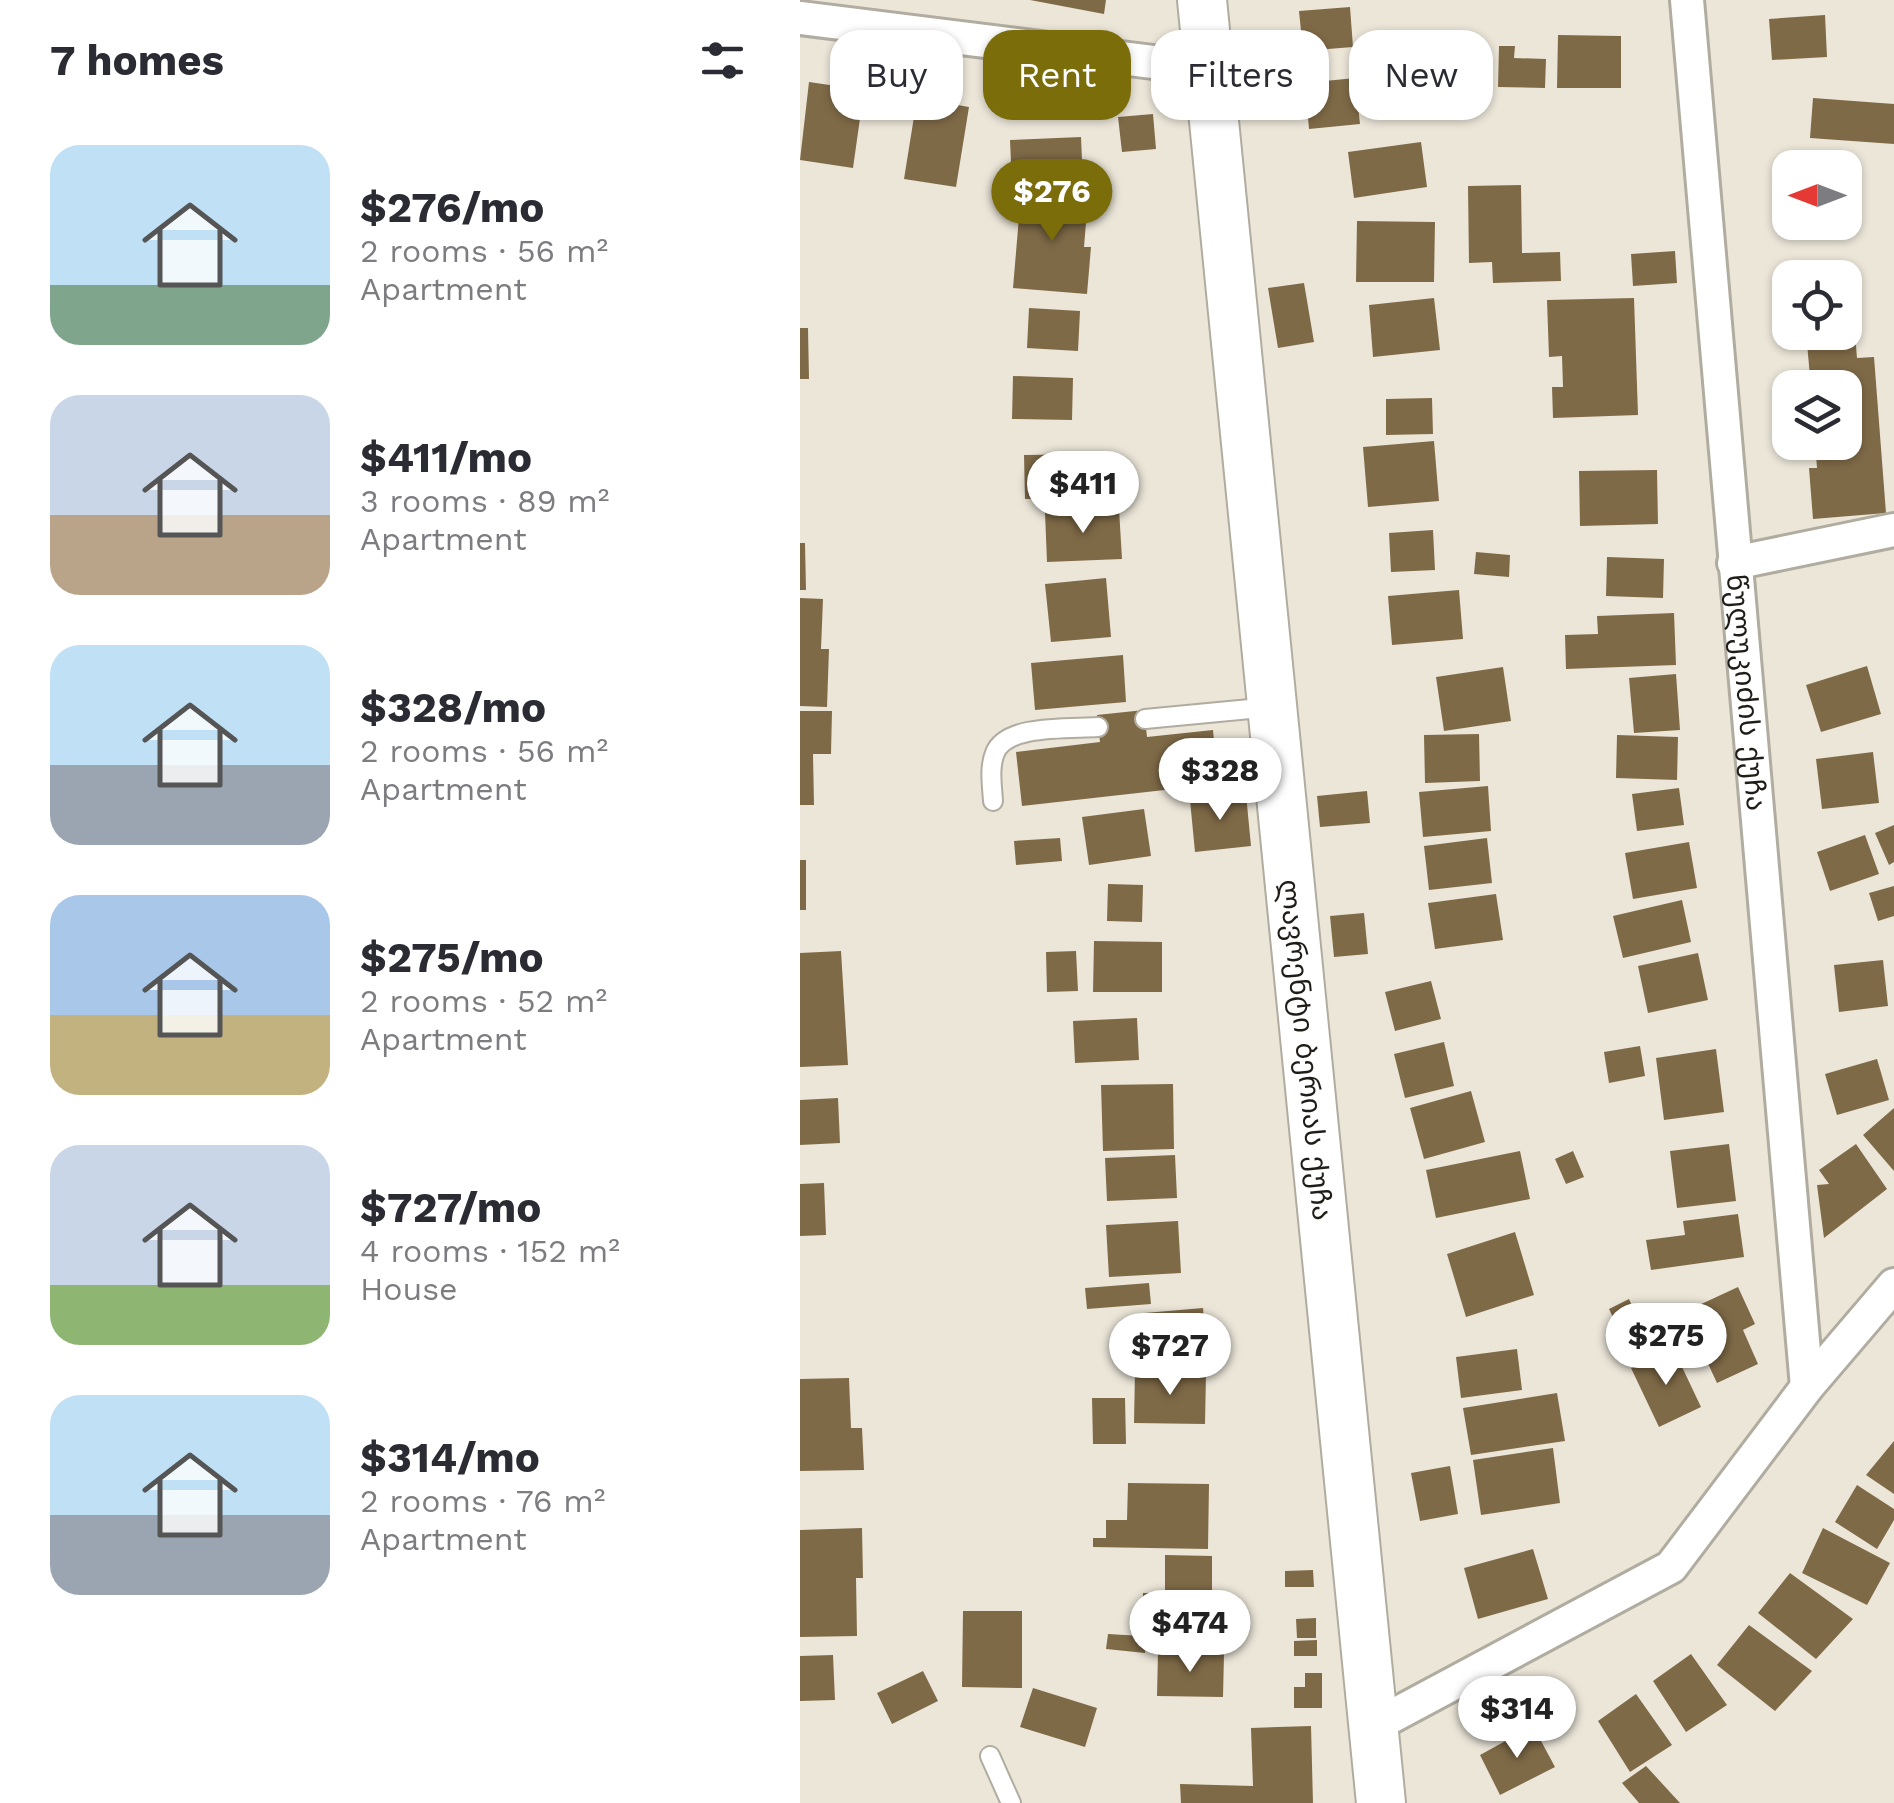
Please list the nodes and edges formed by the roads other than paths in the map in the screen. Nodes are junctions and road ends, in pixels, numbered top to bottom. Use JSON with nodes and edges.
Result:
{"nodes":[{"id":1,"x":1202,"y":0,"type":"edge"},
{"id":2,"x":1688,"y":0,"type":"edge"},
{"id":3,"x":800,"y":18,"type":"edge"},
{"id":4,"x":1205,"y":30,"type":"edge"},
{"id":5,"x":1151,"y":62,"type":"edge"},
{"id":6,"x":1214,"y":120,"type":"edge"},
{"id":7,"x":1894,"y":530,"type":"edge"},
{"id":8,"x":1734,"y":563,"type":"junction"},
{"id":9,"x":1272,"y":707,"type":"junction"},
{"id":10,"x":1145,"y":719,"type":"dead end"},
{"id":11,"x":1098,"y":727,"type":"dead end"},
{"id":12,"x":993,"y":800,"type":"dead end"},
{"id":13,"x":1894,"y":1286,"type":"edge"},
{"id":14,"x":1807,"y":1387,"type":"junction"},
{"id":15,"x":1372,"y":1727,"type":"junction"},
{"id":16,"x":990,"y":1756,"type":"dead end"},
{"id":17,"x":1011,"y":1803,"type":"edge"},
{"id":18,"x":1380,"y":1803,"type":"edge"}],
"edges":[{"from":1,"to":4,"type":"main road","name":"ლავრენტი ბერიას ქუჩა"},
{"from":2,"to":8,"type":"street","name":"წულუკიძის ქუჩა"},
{"from":3,"to":5,"type":"street"},
{"from":6,"to":9,"type":"main road","name":"ლავრენტი ბერიას ქუჩა"},
{"from":7,"to":8,"type":"street"},
{"from":8,"to":14,"type":"street","name":"წულუკიძის ქუჩა"},
{"from":9,"to":10,"type":"lane"},
{"from":9,"to":15,"type":"main road","name":"ლავრენტი ბერიას ქუჩა"},
{"from":11,"to":12,"type":"lane"},
{"from":13,"to":14,"type":"street"},
{"from":14,"to":15,"type":"street"},
{"from":15,"to":18,"type":"main road","name":"ლავრენტი ბერიას ქუჩა"},
{"from":16,"to":17,"type":"lane"}]}
